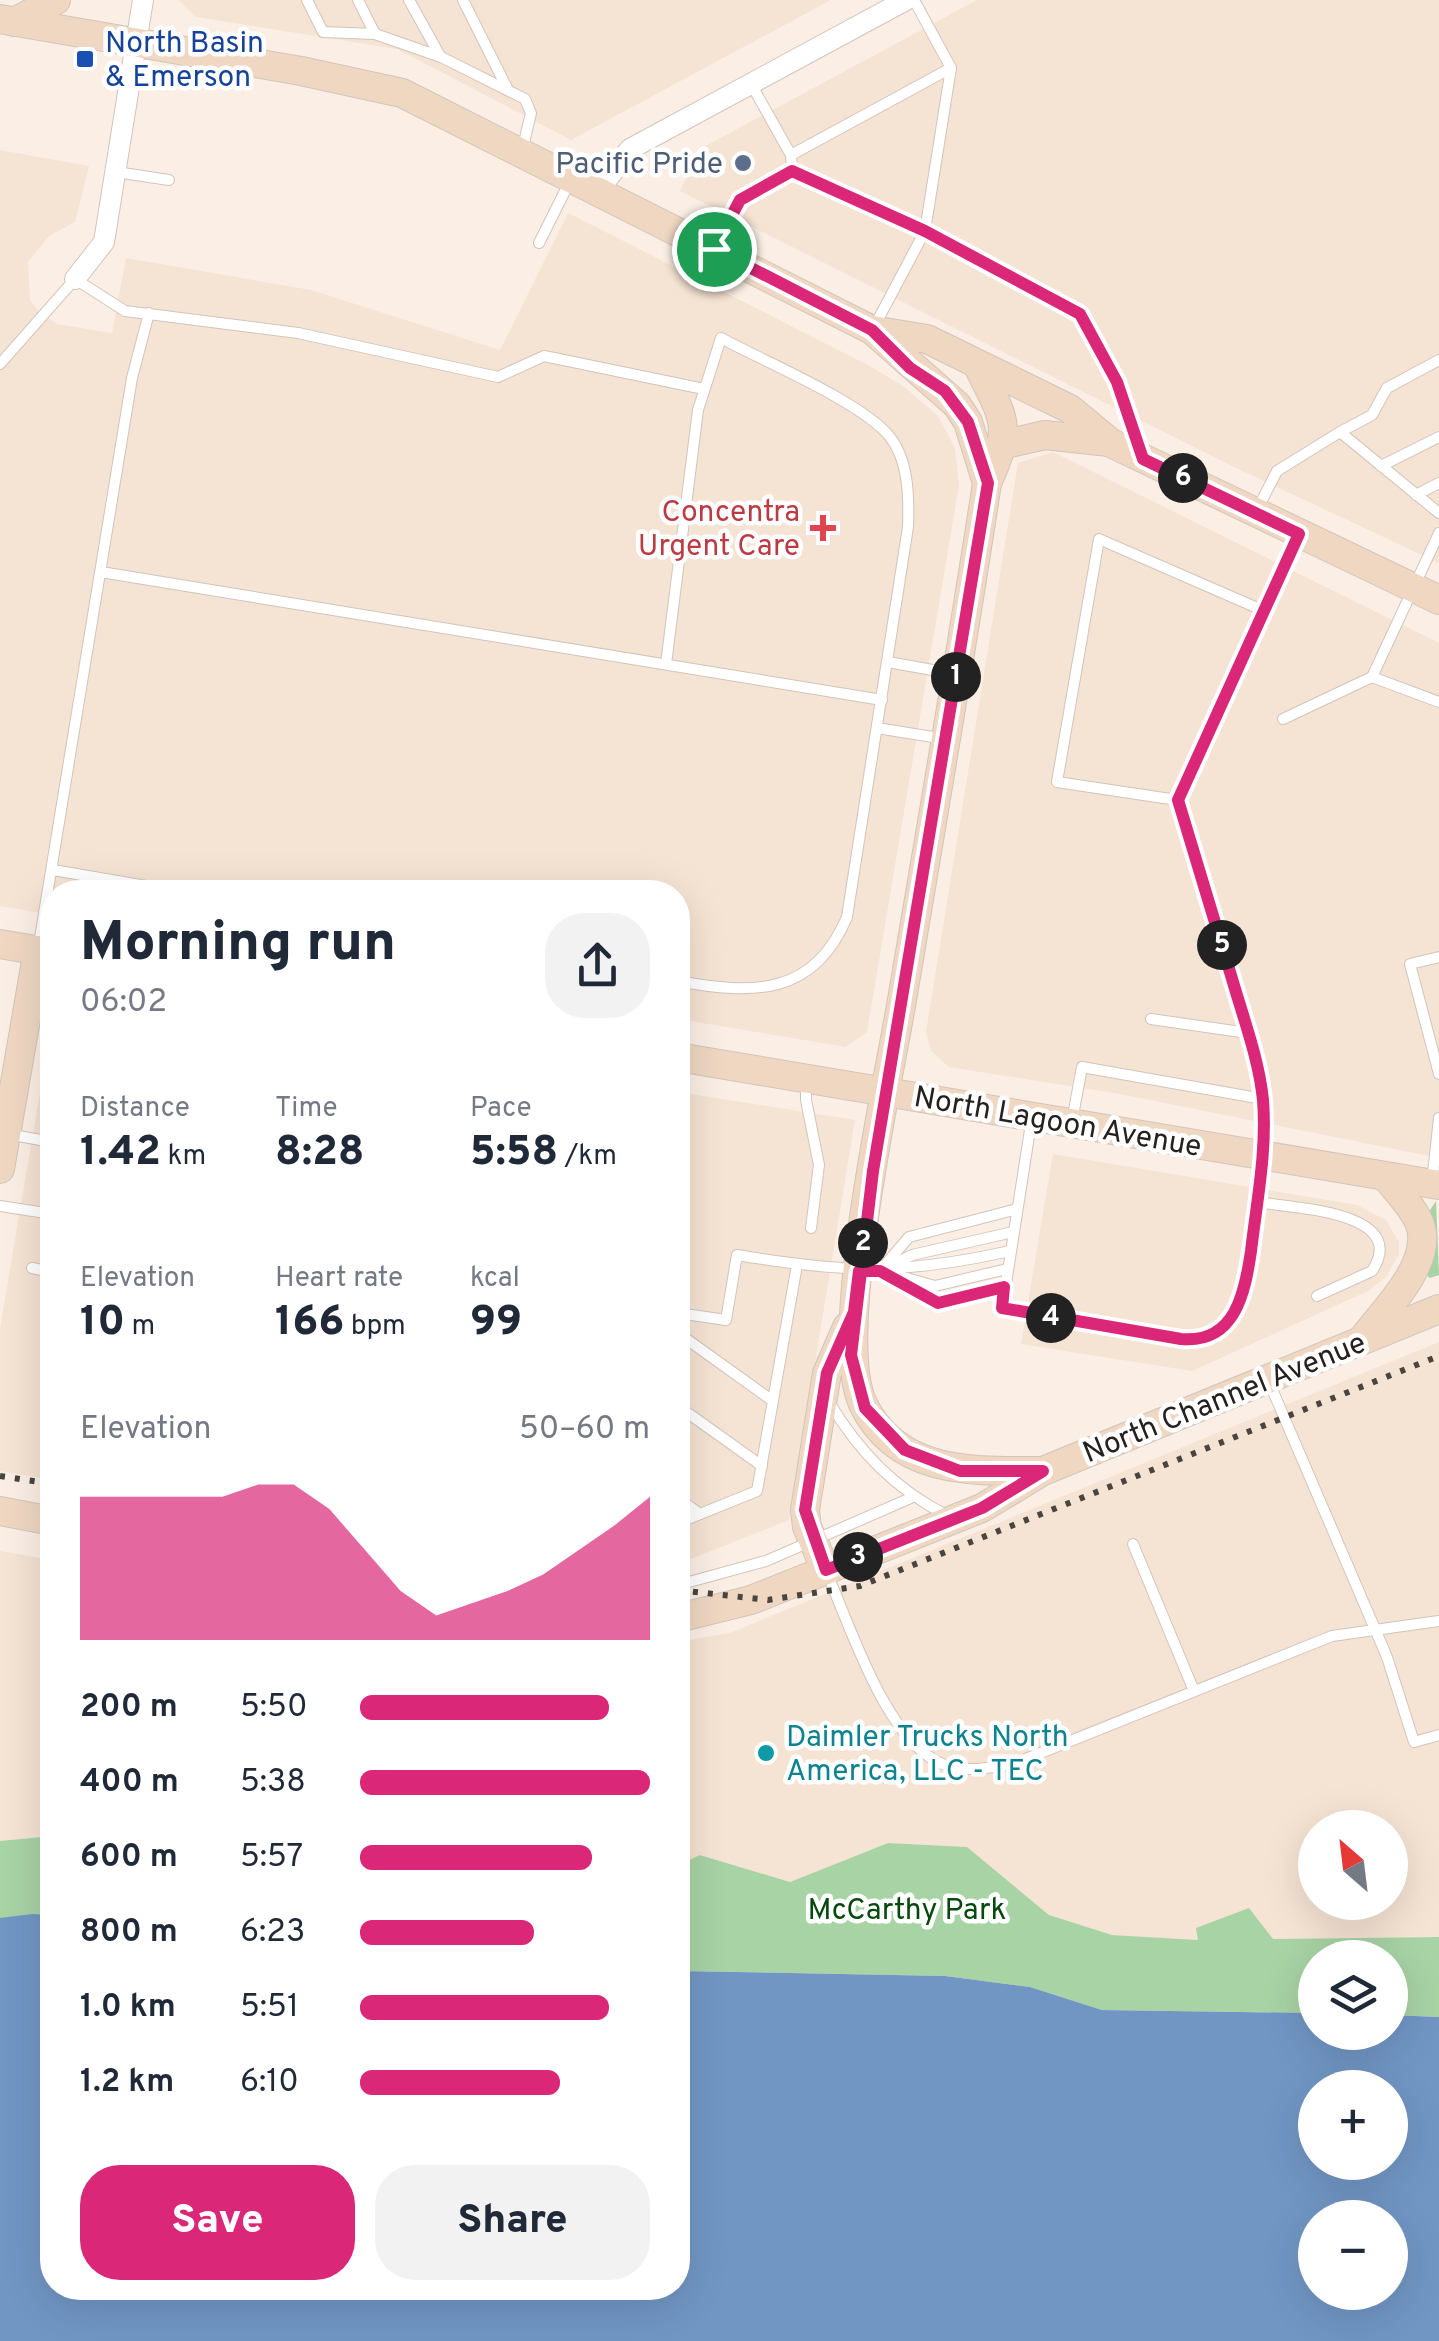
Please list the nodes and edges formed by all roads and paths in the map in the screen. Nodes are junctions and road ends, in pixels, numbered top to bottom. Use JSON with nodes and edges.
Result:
{"nodes":[{"id":1,"x":56,"y":0,"type":"edge"},
{"id":2,"x":143,"y":0,"type":"edge"},
{"id":3,"x":307,"y":0,"type":"edge"},
{"id":4,"x":358,"y":0,"type":"edge"},
{"id":5,"x":409,"y":0,"type":"edge"},
{"id":6,"x":462,"y":0,"type":"edge"},
{"id":7,"x":910,"y":0,"type":"edge"},
{"id":8,"x":7,"y":20,"type":"edge"},
{"id":9,"x":375,"y":34,"type":"junction"},
{"id":10,"x":137,"y":43,"type":"junction"},
{"id":11,"x":441,"y":57,"type":"junction"},
{"id":12,"x":951,"y":68,"type":"junction"},
{"id":13,"x":751,"y":84,"type":"junction"},
{"id":14,"x":508,"y":91,"type":"junction"},
{"id":15,"x":522,"y":152,"type":"junction"},
{"id":16,"x":791,"y":155,"type":"junction"},
{"id":17,"x":792,"y":171,"type":"junction"},
{"id":18,"x":116,"y":172,"type":"junction"},
{"id":19,"x":572,"y":177,"type":"junction"},
{"id":20,"x":169,"y":180,"type":"dead end"},
{"id":21,"x":599,"y":190,"type":"junction"},
{"id":22,"x":925,"y":231,"type":"junction"},
{"id":23,"x":539,"y":243,"type":"dead end"},
{"id":24,"x":714,"y":249,"type":"junction"},
{"id":25,"x":75,"y":279,"type":"junction"},
{"id":26,"x":150,"y":313,"type":"junction"},
{"id":27,"x":872,"y":330,"type":"junction"},
{"id":28,"x":1439,"y":360,"type":"edge"},
{"id":29,"x":0,"y":364,"type":"edge"},
{"id":30,"x":977,"y":364,"type":"junction"},
{"id":31,"x":704,"y":389,"type":"junction"},
{"id":32,"x":1340,"y":432,"type":"junction"},
{"id":33,"x":1439,"y":438,"type":"edge"},
{"id":34,"x":1111,"y":443,"type":"junction"},
{"id":35,"x":1005,"y":444,"type":"junction"},
{"id":36,"x":1143,"y":459,"type":"junction"},
{"id":37,"x":1381,"y":466,"type":"junction"},
{"id":38,"x":1439,"y":482,"type":"edge"},
{"id":39,"x":988,"y":483,"type":"junction"},
{"id":40,"x":1416,"y":495,"type":"junction"},
{"id":41,"x":1439,"y":513,"type":"edge"},
{"id":42,"x":1255,"y":514,"type":"junction"},
{"id":43,"x":1439,"y":533,"type":"edge"},
{"id":44,"x":1299,"y":534,"type":"junction"},
{"id":45,"x":101,"y":572,"type":"junction"},
{"id":46,"x":1412,"y":588,"type":"junction"},
{"id":47,"x":1439,"y":600,"type":"edge"},
{"id":48,"x":1262,"y":610,"type":"junction"},
{"id":49,"x":888,"y":662,"type":"junction"},
{"id":50,"x":666,"y":664,"type":"junction"},
{"id":51,"x":956,"y":674,"type":"junction"},
{"id":52,"x":1372,"y":677,"type":"junction"},
{"id":53,"x":882,"y":700,"type":"junction"},
{"id":54,"x":1439,"y":702,"type":"edge"},
{"id":55,"x":1283,"y":719,"type":"dead end"},
{"id":56,"x":877,"y":728,"type":"junction"},
{"id":57,"x":945,"y":739,"type":"junction"},
{"id":58,"x":1178,"y":800,"type":"junction"},
{"id":59,"x":53,"y":870,"type":"junction"},
{"id":60,"x":52,"y":880,"type":"edge"},
{"id":61,"x":111,"y":880,"type":"edge"},
{"id":62,"x":0,"y":944,"type":"edge"},
{"id":63,"x":40,"y":951,"type":"edge"},
{"id":64,"x":1439,"y":957,"type":"edge"},
{"id":65,"x":40,"y":975,"type":"edge"},
{"id":66,"x":690,"y":983,"type":"edge"},
{"id":67,"x":1151,"y":1020,"type":"dead end"},
{"id":68,"x":1248,"y":1033,"type":"junction"},
{"id":69,"x":690,"y":1059,"type":"edge"},
{"id":70,"x":1439,"y":1074,"type":"edge"},
{"id":71,"x":806,"y":1079,"type":"junction"},
{"id":72,"x":886,"y":1093,"type":"junction"},
{"id":73,"x":1263,"y":1099,"type":"junction"},
{"id":74,"x":1032,"y":1117,"type":"junction"},
{"id":75,"x":1439,"y":1118,"type":"edge"},
{"id":76,"x":1072,"y":1124,"type":"junction"},
{"id":77,"x":6,"y":1134,"type":"junction"},
{"id":78,"x":40,"y":1140,"type":"edge"},
{"id":79,"x":1264,"y":1156,"type":"junction"},
{"id":80,"x":0,"y":1168,"type":"edge"},
{"id":81,"x":1386,"y":1177,"type":"junction"},
{"id":82,"x":1435,"y":1184,"type":"edge"},
{"id":83,"x":1258,"y":1202,"type":"junction"},
{"id":84,"x":0,"y":1206,"type":"edge"},
{"id":85,"x":1016,"y":1209,"type":"junction"},
{"id":86,"x":40,"y":1212,"type":"edge"},
{"id":87,"x":811,"y":1228,"type":"dead end"},
{"id":88,"x":1013,"y":1232,"type":"junction"},
{"id":89,"x":1010,"y":1252,"type":"junction"},
{"id":90,"x":797,"y":1265,"type":"junction"},
{"id":91,"x":32,"y":1268,"type":"dead end"},
{"id":92,"x":1007,"y":1269,"type":"junction"},
{"id":93,"x":40,"y":1270,"type":"edge"},
{"id":94,"x":870,"y":1271,"type":"junction"},
{"id":95,"x":1004,"y":1287,"type":"junction"},
{"id":96,"x":1317,"y":1296,"type":"dead end"},
{"id":97,"x":1439,"y":1310,"type":"edge"},
{"id":98,"x":854,"y":1312,"type":"junction"},
{"id":99,"x":690,"y":1314,"type":"edge"},
{"id":100,"x":1361,"y":1341,"type":"junction"},
{"id":101,"x":690,"y":1342,"type":"edge"},
{"id":102,"x":1268,"y":1380,"type":"junction"},
{"id":103,"x":824,"y":1393,"type":"junction"},
{"id":104,"x":773,"y":1401,"type":"junction"},
{"id":105,"x":690,"y":1415,"type":"edge"},
{"id":106,"x":762,"y":1466,"type":"junction"},
{"id":107,"x":1043,"y":1471,"type":"junction"},
{"id":108,"x":913,"y":1498,"type":"junction"},
{"id":109,"x":690,"y":1507,"type":"edge"},
{"id":110,"x":0,"y":1510,"type":"edge"},
{"id":111,"x":700,"y":1514,"type":"junction"},
{"id":112,"x":40,"y":1518,"type":"edge"},
{"id":113,"x":690,"y":1518,"type":"edge"},
{"id":114,"x":953,"y":1519,"type":"junction"},
{"id":115,"x":812,"y":1540,"type":"junction"},
{"id":116,"x":1133,"y":1544,"type":"dead end"},
{"id":117,"x":826,"y":1570,"type":"junction"},
{"id":118,"x":690,"y":1582,"type":"edge"},
{"id":119,"x":690,"y":1615,"type":"edge"},
{"id":120,"x":1439,"y":1620,"type":"edge"},
{"id":121,"x":1375,"y":1632,"type":"junction"},
{"id":122,"x":1194,"y":1691,"type":"junction"},
{"id":123,"x":1439,"y":1735,"type":"edge"}],
"edges":[{"from":1,"to":8,"type":"main road"},
{"from":2,"to":10,"type":"street"},
{"from":3,"to":9,"type":"lane"},
{"from":4,"to":9,"type":"lane"},
{"from":5,"to":11,"type":"lane"},
{"from":6,"to":14,"type":"lane"},
{"from":7,"to":12,"type":"lane"},
{"from":7,"to":13,"type":"street"},
{"from":8,"to":10,"type":"main road"},
{"from":9,"to":11,"type":"lane"},
{"from":10,"to":15,"type":"main road"},
{"from":10,"to":18,"type":"street"},
{"from":11,"to":14,"type":"lane"},
{"from":12,"to":16,"type":"lane"},
{"from":12,"to":22,"type":"lane"},
{"from":13,"to":16,"type":"lane"},
{"from":13,"to":21,"type":"street"},
{"from":14,"to":15,"type":"lane"},
{"from":15,"to":19,"type":"main road"},
{"from":16,"to":17,"type":"lane"},
{"from":17,"to":22,"type":"lane"},
{"from":17,"to":24,"type":"lane"},
{"from":18,"to":20,"type":"lane"},
{"from":18,"to":25,"type":"street"},
{"from":19,"to":21,"type":"main road"},
{"from":19,"to":23,"type":"lane"},
{"from":21,"to":24,"type":"main road"},
{"from":22,"to":27,"type":"lane"},
{"from":22,"to":36,"type":"lane"},
{"from":24,"to":27,"type":"main road"},
{"from":25,"to":26,"type":"lane"},
{"from":25,"to":29,"type":"lane"},
{"from":26,"to":31,"type":"lane"},
{"from":26,"to":45,"type":"lane"},
{"from":27,"to":30,"type":"main road"},
{"from":27,"to":39,"type":"main road"},
{"from":28,"to":32,"type":"lane"},
{"from":30,"to":34,"type":"main road"},
{"from":30,"to":35,"type":"main road"},
{"from":31,"to":49,"type":"lane"},
{"from":31,"to":50,"type":"lane"},
{"from":32,"to":37,"type":"lane"},
{"from":32,"to":42,"type":"lane"},
{"from":33,"to":37,"type":"lane"},
{"from":34,"to":35,"type":"main road"},
{"from":34,"to":36,"type":"main road"},
{"from":35,"to":39,"type":"main road"},
{"from":36,"to":42,"type":"main road"},
{"from":37,"to":40,"type":"lane"},
{"from":38,"to":40,"type":"lane"},
{"from":39,"to":51,"type":"main road"},
{"from":40,"to":41,"type":"lane"},
{"from":42,"to":44,"type":"main road"},
{"from":43,"to":46,"type":"lane"},
{"from":44,"to":46,"type":"main road"},
{"from":44,"to":48,"type":"lane"},
{"from":45,"to":50,"type":"lane"},
{"from":45,"to":59,"type":"lane"},
{"from":46,"to":47,"type":"main road"},
{"from":46,"to":52,"type":"lane"},
{"from":48,"to":58,"type":"lane"},
{"from":48,"to":58,"type":"lane"},
{"from":49,"to":51,"type":"lane"},
{"from":49,"to":53,"type":"lane"},
{"from":50,"to":53,"type":"lane"},
{"from":51,"to":57,"type":"main road"},
{"from":52,"to":54,"type":"lane"},
{"from":52,"to":55,"type":"lane"},
{"from":53,"to":56,"type":"lane"},
{"from":56,"to":57,"type":"lane"},
{"from":56,"to":66,"type":"lane"},
{"from":57,"to":72,"type":"main road"},
{"from":58,"to":68,"type":"lane"},
{"from":59,"to":60,"type":"lane"},
{"from":59,"to":61,"type":"lane"},
{"from":62,"to":63,"type":"main road"},
{"from":64,"to":70,"type":"lane"},
{"from":65,"to":77,"type":"main road"},
{"from":67,"to":68,"type":"lane"},
{"from":68,"to":73,"type":"lane"},
{"from":69,"to":71,"type":"main road","name":"North Lagoon Avenue"},
{"from":71,"to":72,"type":"main road","name":"North Lagoon Avenue"},
{"from":71,"to":87,"type":"lane"},
{"from":72,"to":74,"type":"main road","name":"North Lagoon Avenue"},
{"from":72,"to":94,"type":"main road"},
{"from":73,"to":76,"type":"lane"},
{"from":73,"to":79,"type":"lane"},
{"from":74,"to":76,"type":"main road","name":"North Lagoon Avenue"},
{"from":74,"to":85,"type":"lane"},
{"from":75,"to":82,"type":"lane"},
{"from":76,"to":79,"type":"main road","name":"North Lagoon Avenue"},
{"from":77,"to":78,"type":"lane"},
{"from":77,"to":80,"type":"main road"},
{"from":79,"to":81,"type":"main road","name":"North Lagoon Avenue"},
{"from":79,"to":83,"type":"lane"},
{"from":81,"to":82,"type":"main road","name":"North Lagoon Avenue"},
{"from":81,"to":100,"type":"main road"},
{"from":83,"to":95,"type":"lane"},
{"from":83,"to":96,"type":"lane"},
{"from":84,"to":86,"type":"lane"},
{"from":85,"to":88,"type":"lane"},
{"from":85,"to":94,"type":"lane"},
{"from":88,"to":89,"type":"lane"},
{"from":88,"to":94,"type":"lane"},
{"from":89,"to":92,"type":"lane"},
{"from":89,"to":94,"type":"lane"},
{"from":90,"to":94,"type":"lane"},
{"from":90,"to":99,"type":"lane"},
{"from":90,"to":104,"type":"lane"},
{"from":91,"to":93,"type":"lane"},
{"from":92,"to":94,"type":"lane"},
{"from":92,"to":95,"type":"lane"},
{"from":94,"to":95,"type":"lane"},
{"from":94,"to":98,"type":"main road"},
{"from":97,"to":100,"type":"main road","name":"North Channel Avenue"},
{"from":98,"to":103,"type":"main road"},
{"from":98,"to":107,"type":"main road"},
{"from":100,"to":102,"type":"main road","name":"North Channel Avenue"},
{"from":101,"to":104,"type":"lane"},
{"from":102,"to":107,"type":"main road","name":"North Channel Avenue"},
{"from":102,"to":121,"type":"lane"},
{"from":103,"to":108,"type":"lane"},
{"from":103,"to":115,"type":"main road"},
{"from":104,"to":106,"type":"lane"},
{"from":105,"to":106,"type":"lane"},
{"from":106,"to":111,"type":"lane"},
{"from":107,"to":114,"type":"main road","name":"North Channel Avenue"},
{"from":108,"to":114,"type":"lane"},
{"from":108,"to":115,"type":"lane"},
{"from":109,"to":111,"type":"lane"},
{"from":110,"to":112,"type":"main road"},
{"from":111,"to":113,"type":"lane"},
{"from":114,"to":117,"type":"main road","name":"North Channel Avenue"},
{"from":115,"to":117,"type":"main road"},
{"from":115,"to":118,"type":"lane"},
{"from":116,"to":122,"type":"lane"},
{"from":117,"to":119,"type":"main road","name":"North Channel Avenue"},
{"from":117,"to":122,"type":"lane"},
{"from":120,"to":121,"type":"lane"},
{"from":121,"to":122,"type":"lane"},
{"from":121,"to":123,"type":"lane"}]}
